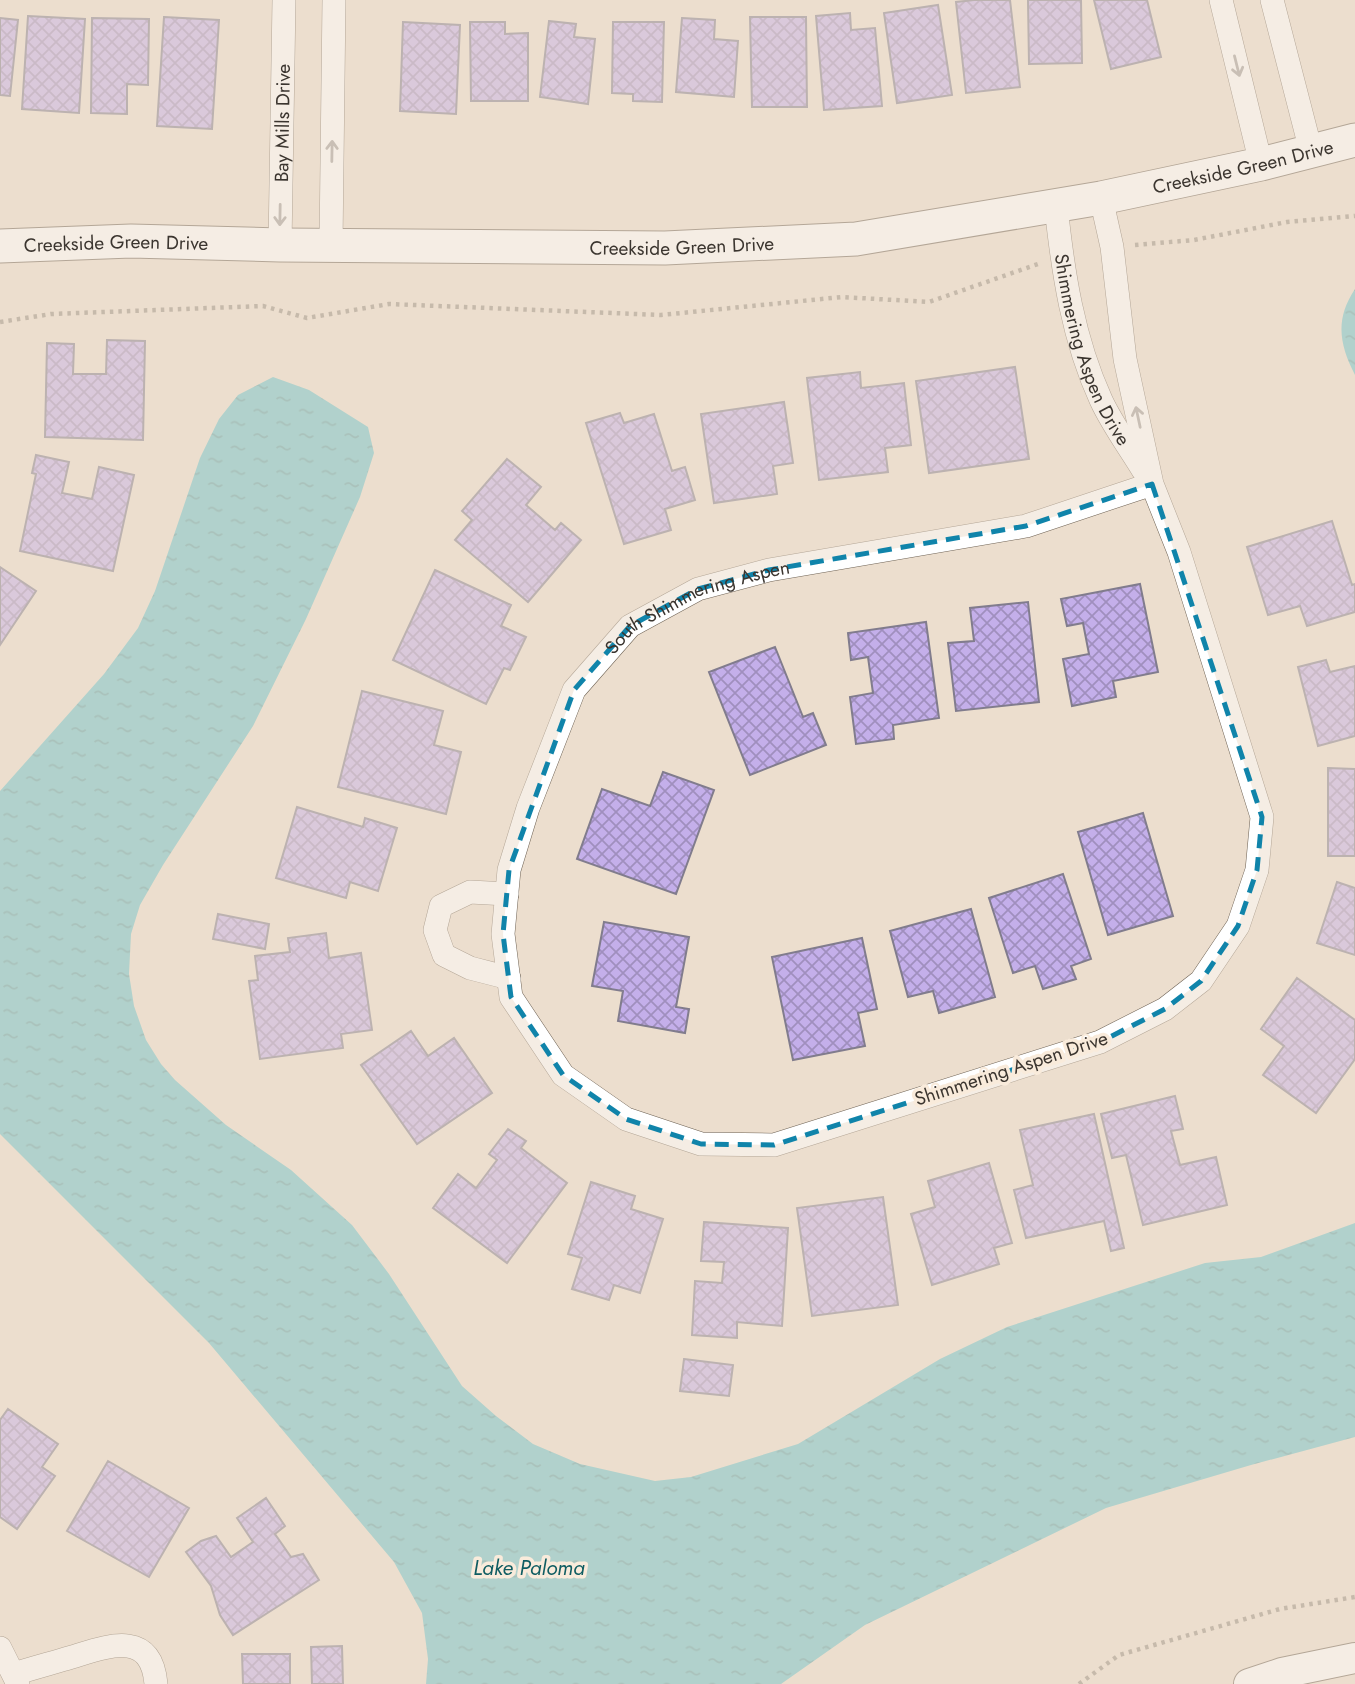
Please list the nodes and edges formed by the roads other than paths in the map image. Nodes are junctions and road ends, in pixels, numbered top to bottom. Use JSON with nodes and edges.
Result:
{"nodes":[{"id":1,"x":284,"y":0,"type":"edge"},
{"id":2,"x":334,"y":0,"type":"edge"},
{"id":3,"x":1221,"y":0,"type":"edge"},
{"id":4,"x":1272,"y":0,"type":"edge"},
{"id":5,"x":1355,"y":140,"type":"edge"},
{"id":6,"x":1311,"y":151,"type":"junction"},
{"id":7,"x":1261,"y":164,"type":"junction"},
{"id":8,"x":1101,"y":198,"type":"junction"},
{"id":9,"x":1056,"y":206,"type":"junction"},
{"id":10,"x":331,"y":244,"type":"junction"},
{"id":11,"x":280,"y":245,"type":"junction"},
{"id":12,"x":0,"y":246,"type":"edge"},
{"id":13,"x":1152,"y":484,"type":"junction"},
{"id":14,"x":507,"y":894,"type":"junction"},
{"id":15,"x":510,"y":987,"type":"junction"},
{"id":16,"x":0,"y":1648,"type":"edge"},
{"id":17,"x":1355,"y":1658,"type":"edge"},
{"id":18,"x":16,"y":1679,"type":"edge"},
{"id":19,"x":156,"y":1684,"type":"edge"},
{"id":20,"x":1249,"y":1684,"type":"edge"}],
"edges":[{"from":1,"to":11,"type":"street","name":"Bay Mills Drive","one_way":true},
{"from":10,"to":2,"type":"street","one_way":true},
{"from":3,"to":7,"type":"street","one_way":true},
{"from":4,"to":6,"type":"street"},
{"from":5,"to":6,"type":"main road","name":"Creekside Green Drive"},
{"from":6,"to":7,"type":"main road","name":"Creekside Green Drive"},
{"from":7,"to":8,"type":"main road","name":"Creekside Green Drive"},
{"from":8,"to":9,"type":"main road","name":"Creekside Green Drive"},
{"from":13,"to":8,"type":"street","name":"Shimmering Aspen Drive","one_way":true},
{"from":9,"to":10,"type":"main road","name":"Creekside Green Drive"},
{"from":9,"to":13,"type":"street","name":"Shimmering Aspen Drive"},
{"from":10,"to":11,"type":"main road","name":"Creekside Green Drive"},
{"from":11,"to":12,"type":"main road","name":"Creekside Green Drive"},
{"from":13,"to":14,"type":"street","name":"South Shimmering Aspen"},
{"from":13,"to":15,"type":"street","name":"Shimmering Aspen Drive"},
{"from":14,"to":15,"type":"street","name":"South Shimmering Aspen"},
{"from":14,"to":15,"type":"street"},
{"from":16,"to":18,"type":"street"},
{"from":17,"to":20,"type":"street"},
{"from":18,"to":19,"type":"street"}]}
